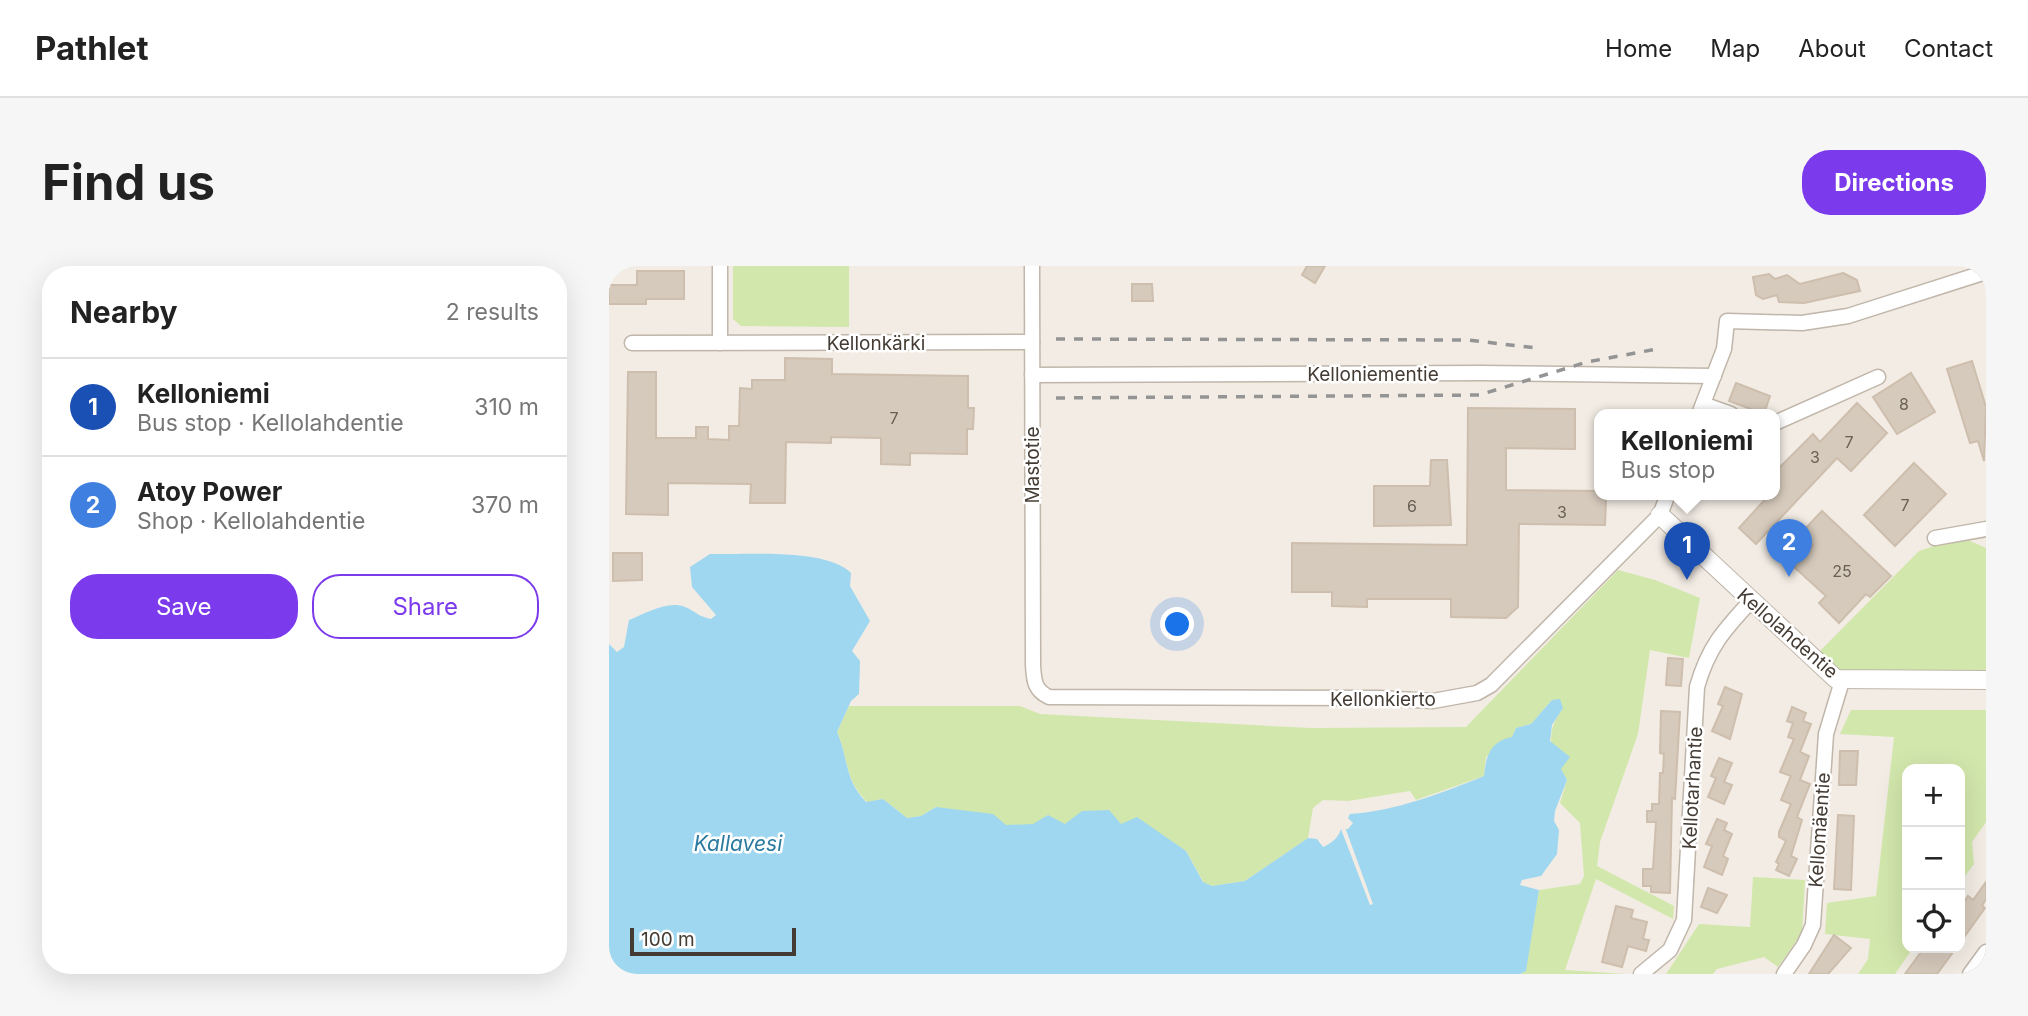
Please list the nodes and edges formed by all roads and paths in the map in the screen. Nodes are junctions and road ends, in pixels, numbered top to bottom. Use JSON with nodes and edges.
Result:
{"nodes":[{"id":1,"x":720,"y":266,"type":"edge"},
{"id":2,"x":1032,"y":266,"type":"edge"},
{"id":3,"x":1986,"y":272,"type":"edge"},
{"id":4,"x":1032,"y":342,"type":"junction"},
{"id":5,"x":632,"y":343,"type":"dead end"},
{"id":6,"x":720,"y":343,"type":"junction"},
{"id":7,"x":1032,"y":375,"type":"junction"},
{"id":8,"x":1714,"y":376,"type":"junction"},
{"id":9,"x":1878,"y":377,"type":"dead end"},
{"id":10,"x":1701,"y":409,"type":"edge"},
{"id":11,"x":1780,"y":421,"type":"edge"},
{"id":12,"x":1666,"y":500,"type":"edge"},
{"id":13,"x":1660,"y":514,"type":"junction"},
{"id":14,"x":1986,"y":528,"type":"edge"},
{"id":15,"x":1935,"y":538,"type":"dead end"},
{"id":16,"x":1750,"y":602,"type":"junction"},
{"id":17,"x":1033,"y":665,"type":"joint"},
{"id":18,"x":1986,"y":680,"type":"edge"},
{"id":19,"x":1842,"y":681,"type":"junction"},
{"id":20,"x":1986,"y":952,"type":"edge"},
{"id":21,"x":1641,"y":974,"type":"edge"},
{"id":22,"x":1784,"y":974,"type":"edge"},
{"id":23,"x":1970,"y":974,"type":"edge"}],
"edges":[{"from":1,"to":6,"type":"street"},
{"from":2,"to":4,"type":"street","name":"Mastotie"},
{"from":3,"to":8,"type":"street"},
{"from":4,"to":6,"type":"street","name":"Kellonkärki"},
{"from":4,"to":7,"type":"street","name":"Mastotie"},
{"from":5,"to":6,"type":"street","name":"Kellonkärki"},
{"from":7,"to":8,"type":"street","name":"Kelloniementie"},
{"from":7,"to":17,"type":"street","name":"Mastotie"},
{"from":8,"to":10,"type":"street"},
{"from":9,"to":11,"type":"street"},
{"from":12,"to":13,"type":"street","name":"Kellonkierto"},
{"from":13,"to":16,"type":"street","name":"Kellolahdentie"},
{"from":13,"to":17,"type":"street","name":"Kellonkierto"},
{"from":14,"to":15,"type":"street"},
{"from":16,"to":19,"type":"street","name":"Kellolahdentie"},
{"from":16,"to":21,"type":"street","name":"Kellotarhantie"},
{"from":18,"to":19,"type":"street","name":"Kellolahdentie"},
{"from":19,"to":22,"type":"street","name":"Kellomäentie"},
{"from":20,"to":23,"type":"street"}]}
